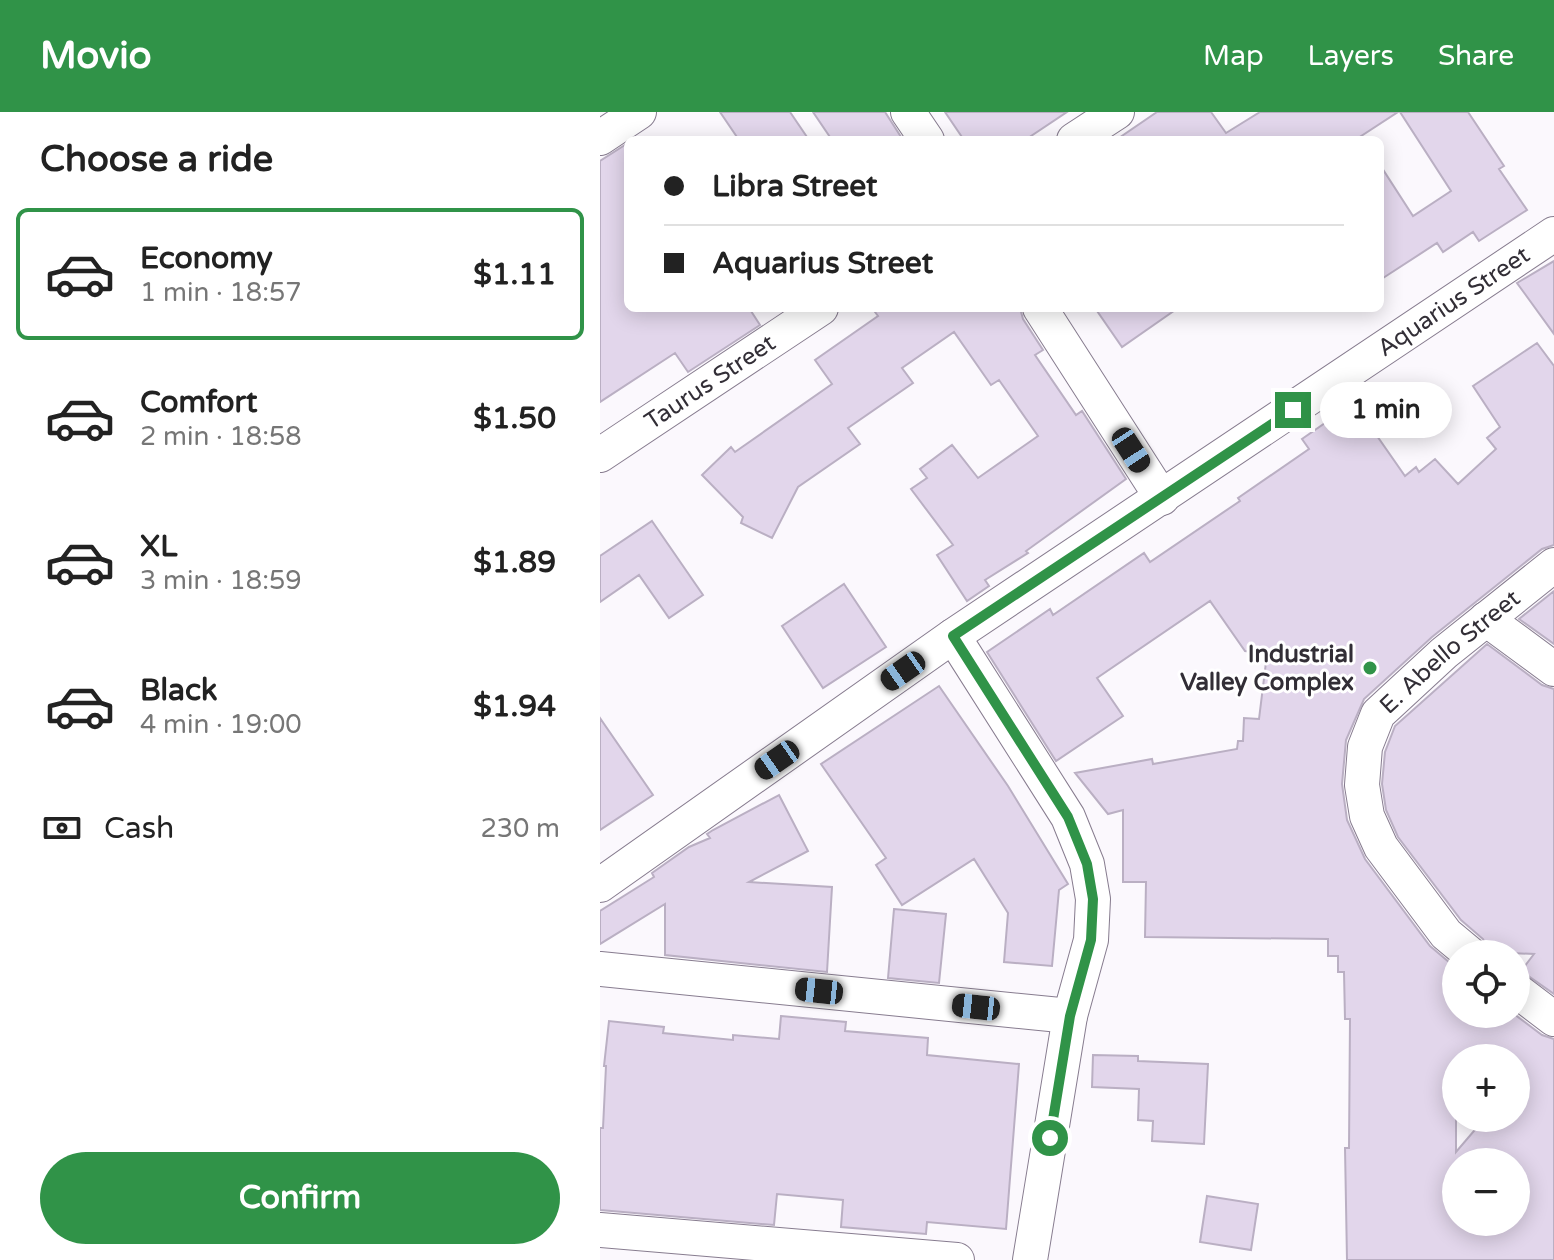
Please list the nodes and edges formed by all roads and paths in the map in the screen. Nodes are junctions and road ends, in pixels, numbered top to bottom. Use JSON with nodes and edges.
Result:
{"nodes":[{"id":1,"x":639,"y":112,"type":"edge"},
{"id":2,"x":908,"y":112,"type":"edge"},
{"id":3,"x":1117,"y":112,"type":"edge"},
{"id":4,"x":924,"y":136,"type":"edge"},
{"id":5,"x":1080,"y":136,"type":"edge"},
{"id":6,"x":600,"y":138,"type":"edge"},
{"id":7,"x":1554,"y":234,"type":"edge"},
{"id":8,"x":815,"y":312,"type":"edge"},
{"id":9,"x":1043,"y":312,"type":"edge"},
{"id":10,"x":600,"y":455,"type":"edge"},
{"id":11,"x":1162,"y":498,"type":"junction"},
{"id":12,"x":1554,"y":565,"type":"edge"},
{"id":13,"x":1486,"y":619,"type":"junction"},
{"id":14,"x":953,"y":636,"type":"junction"},
{"id":15,"x":1554,"y":669,"type":"edge"},
{"id":16,"x":600,"y":885,"type":"edge"},
{"id":17,"x":1453,"y":940,"type":"edge"},
{"id":18,"x":600,"y":969,"type":"edge"},
{"id":19,"x":1530,"y":1001,"type":"edge"},
{"id":20,"x":1070,"y":1016,"type":"junction"},
{"id":21,"x":1554,"y":1019,"type":"edge"},
{"id":22,"x":600,"y":1230,"type":"edge"},
{"id":23,"x":957,"y":1260,"type":"edge"},
{"id":24,"x":1030,"y":1260,"type":"edge"}],
"edges":[{"from":1,"to":6,"type":"street"},
{"from":2,"to":4,"type":"street"},
{"from":3,"to":5,"type":"street"},
{"from":7,"to":11,"type":"street","name":"Aquarius Street"},
{"from":8,"to":10,"type":"street","name":"Taurus Street"},
{"from":9,"to":11,"type":"street"},
{"from":11,"to":14,"type":"street","name":"Aquarius Street"},
{"from":12,"to":13,"type":"street","name":"E. Abello Street"},
{"from":13,"to":15,"type":"street"},
{"from":13,"to":17,"type":"street","name":"E. Abello Street"},
{"from":14,"to":16,"type":"street","name":"Aquarius Street"},
{"from":14,"to":20,"type":"street"},
{"from":18,"to":20,"type":"street"},
{"from":19,"to":21,"type":"street"},
{"from":20,"to":24,"type":"street"},
{"from":22,"to":23,"type":"street"}]}
